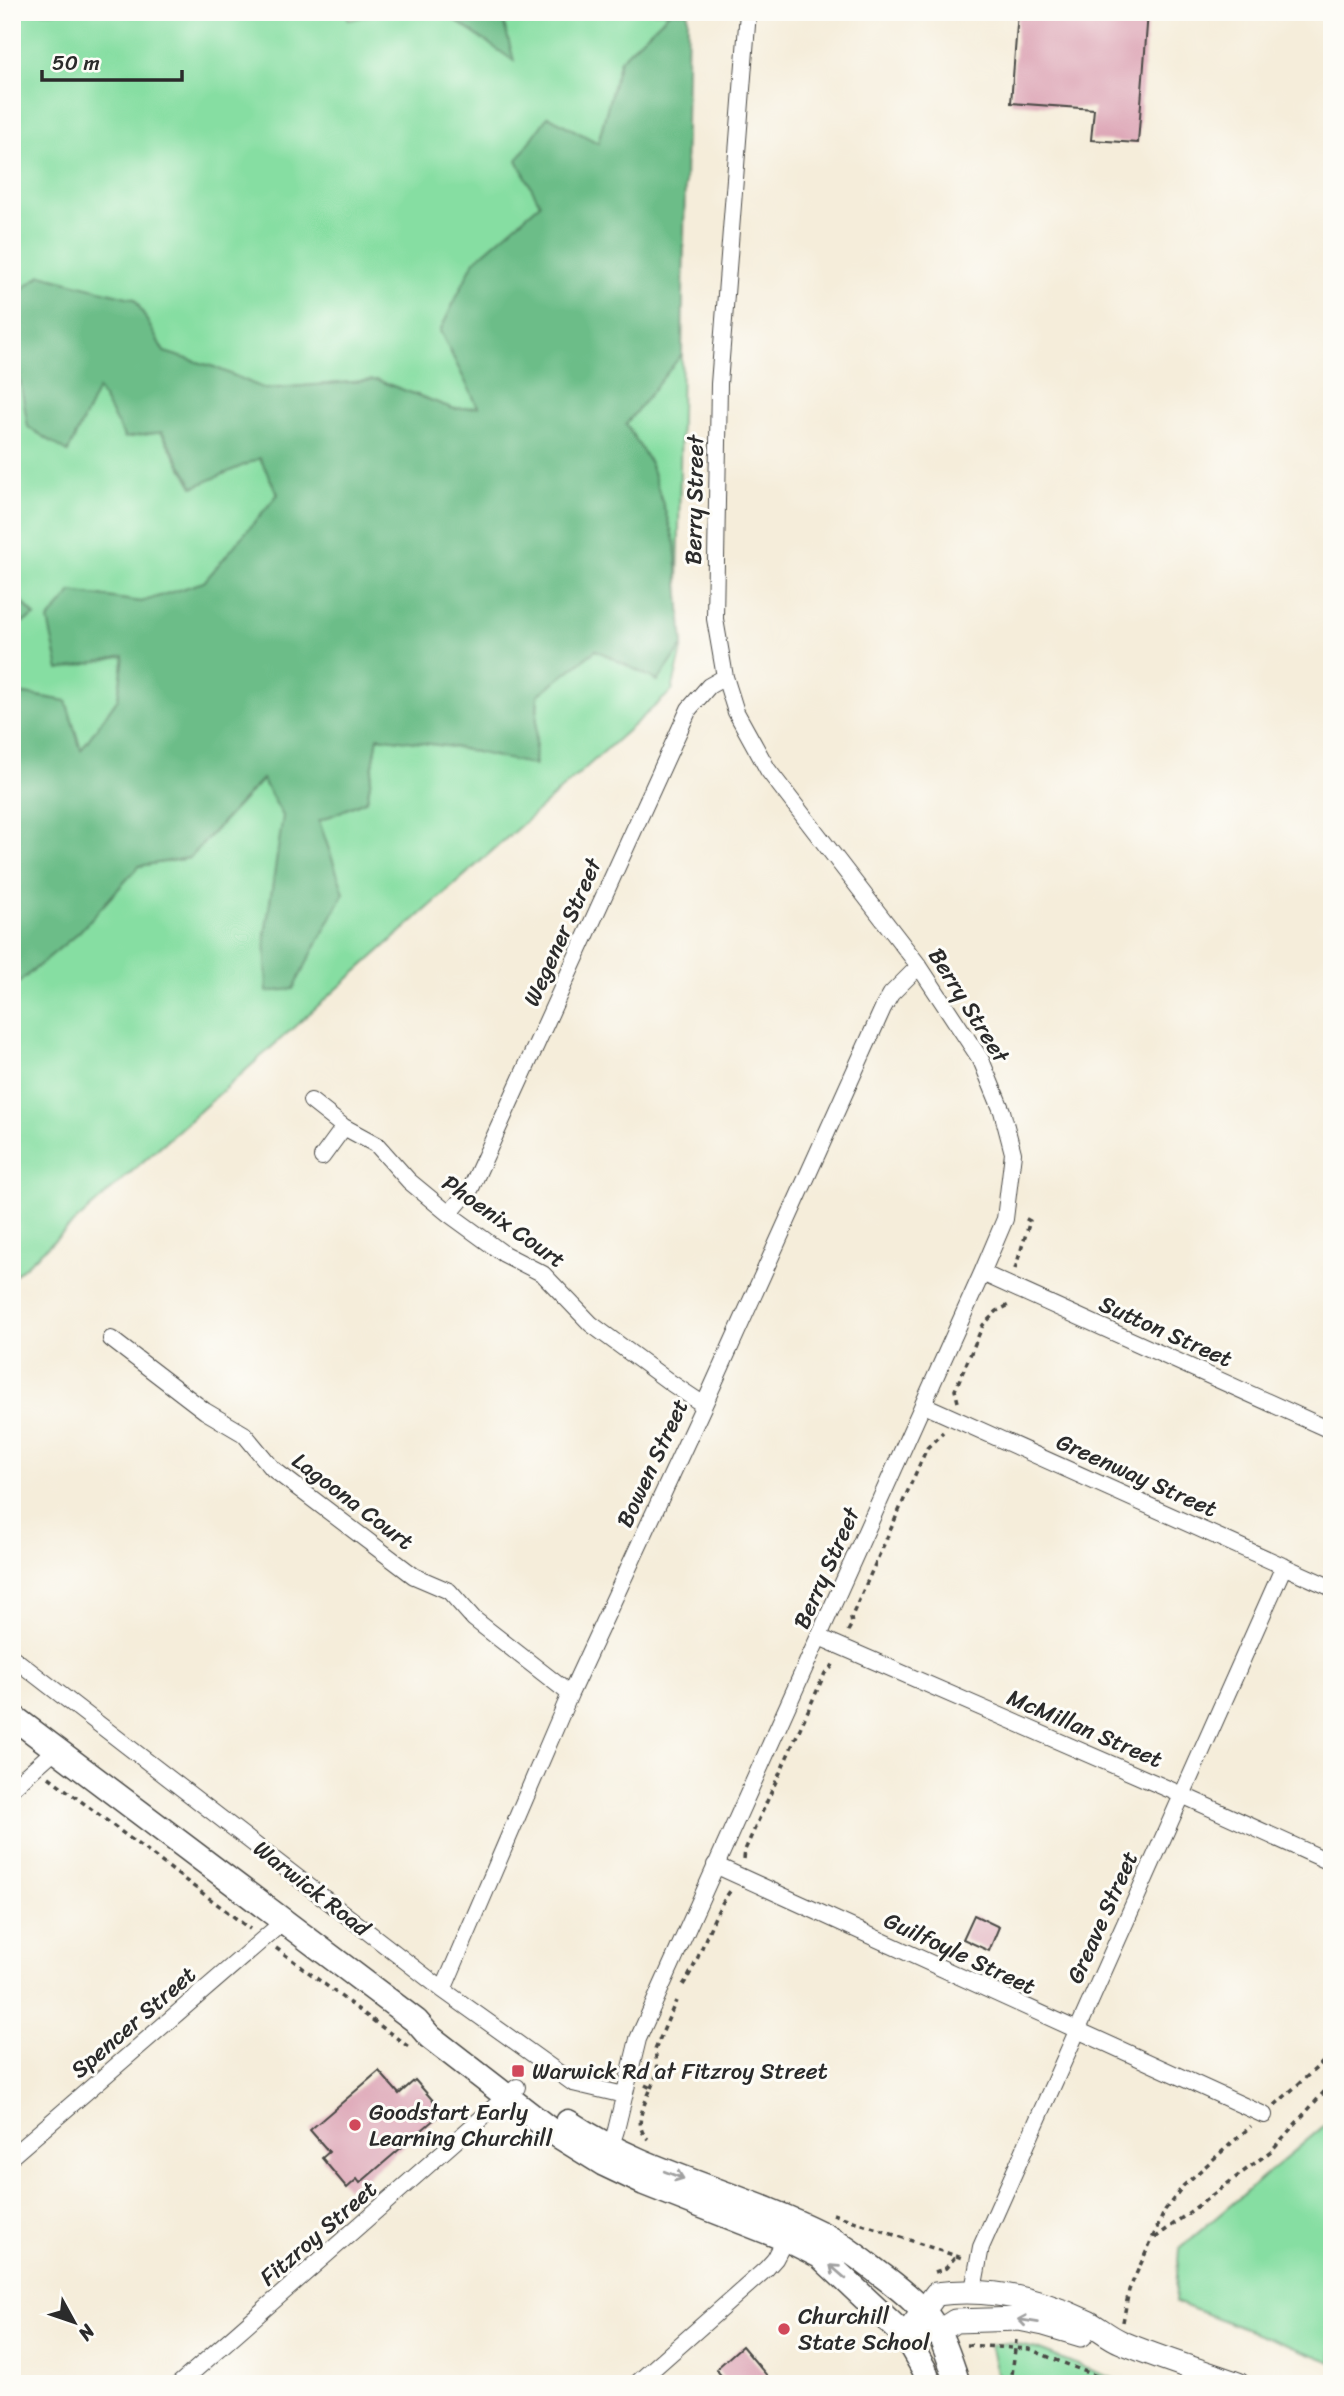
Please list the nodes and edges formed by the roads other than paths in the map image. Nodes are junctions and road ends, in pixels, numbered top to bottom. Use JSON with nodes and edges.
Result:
{"nodes":[{"id":1,"x":748,"y":12,"type":"edge"},
{"id":2,"x":726,"y":677,"type":"junction"},
{"id":3,"x":919,"y":966,"type":"junction"},
{"id":4,"x":311,"y":1101,"type":"dead end"},
{"id":5,"x":344,"y":1127,"type":"junction"},
{"id":6,"x":322,"y":1157,"type":"dead end"},
{"id":7,"x":449,"y":1214,"type":"junction"},
{"id":8,"x":982,"y":1273,"type":"junction"},
{"id":9,"x":111,"y":1339,"type":"dead end"},
{"id":10,"x":704,"y":1405,"type":"junction"},
{"id":11,"x":925,"y":1405,"type":"junction"},
{"id":12,"x":1332,"y":1431,"type":"edge"},
{"id":13,"x":1284,"y":1566,"type":"junction"},
{"id":14,"x":1332,"y":1588,"type":"edge"},
{"id":15,"x":819,"y":1637,"type":"junction"},
{"id":16,"x":12,"y":1657,"type":"edge"},
{"id":17,"x":570,"y":1694,"type":"junction"},
{"id":18,"x":12,"y":1716,"type":"edge"},
{"id":19,"x":56,"y":1749,"type":"junction"},
{"id":20,"x":12,"y":1788,"type":"edge"},
{"id":21,"x":1181,"y":1796,"type":"junction"},
{"id":22,"x":1332,"y":1863,"type":"edge"},
{"id":23,"x":715,"y":1865,"type":"junction"},
{"id":24,"x":284,"y":1922,"type":"junction"},
{"id":25,"x":443,"y":1990,"type":"junction"},
{"id":26,"x":1077,"y":2031,"type":"junction"},
{"id":27,"x":512,"y":2092,"type":"junction"},
{"id":28,"x":624,"y":2095,"type":"junction"},
{"id":29,"x":1264,"y":2115,"type":"road end"},
{"id":30,"x":608,"y":2155,"type":"junction"},
{"id":31,"x":12,"y":2156,"type":"edge"},
{"id":32,"x":790,"y":2230,"type":"junction"},
{"id":33,"x":973,"y":2290,"type":"junction"},
{"id":34,"x":922,"y":2311,"type":"junction"},
{"id":35,"x":938,"y":2332,"type":"junction"},
{"id":36,"x":905,"y":2336,"type":"junction"},
{"id":37,"x":1119,"y":2341,"type":"junction"},
{"id":38,"x":179,"y":2384,"type":"edge"},
{"id":39,"x":636,"y":2384,"type":"edge"},
{"id":40,"x":929,"y":2384,"type":"edge"},
{"id":41,"x":958,"y":2384,"type":"edge"},
{"id":42,"x":1238,"y":2384,"type":"edge"}],
"edges":[{"from":1,"to":2,"type":"street","name":"Berry Street"},
{"from":2,"to":3,"type":"street","name":"Berry Street"},
{"from":2,"to":7,"type":"street","name":"Wegener Street"},
{"from":3,"to":8,"type":"street","name":"Berry Street"},
{"from":3,"to":10,"type":"street","name":"Bowen Street"},
{"from":4,"to":5,"type":"street","name":"Phoenix Court"},
{"from":5,"to":6,"type":"street"},
{"from":5,"to":7,"type":"street","name":"Phoenix Court"},
{"from":7,"to":10,"type":"street","name":"Phoenix Court"},
{"from":8,"to":11,"type":"street","name":"Berry Street"},
{"from":8,"to":12,"type":"street","name":"Sutton Street"},
{"from":9,"to":17,"type":"street","name":"Lagoona Court"},
{"from":10,"to":17,"type":"street","name":"Bowen Street"},
{"from":11,"to":13,"type":"street","name":"Greenway Street"},
{"from":11,"to":15,"type":"street","name":"Berry Street"},
{"from":13,"to":14,"type":"street","name":"Greenway Street"},
{"from":13,"to":21,"type":"street","name":"Greave Street"},
{"from":15,"to":21,"type":"street","name":"McMillan Street"},
{"from":15,"to":23,"type":"street","name":"Berry Street"},
{"from":16,"to":25,"type":"street","name":"Warwick Road"},
{"from":17,"to":25,"type":"street","name":"Bowen Street"},
{"from":18,"to":19,"type":"main road","name":"Warwick Road"},
{"from":19,"to":20,"type":"street"},
{"from":19,"to":24,"type":"main road","name":"Warwick Road"},
{"from":21,"to":22,"type":"street","name":"McMillan Street"},
{"from":21,"to":26,"type":"street","name":"Greave Street"},
{"from":23,"to":26,"type":"street","name":"Guilfoyle Street"},
{"from":23,"to":28,"type":"street","name":"Berry Street"},
{"from":24,"to":27,"type":"main road","name":"Warwick Road"},
{"from":24,"to":31,"type":"street","name":"Spencer Street"},
{"from":25,"to":28,"type":"street","name":"Warwick Road"},
{"from":26,"to":29,"type":"street","name":"Guilfoyle Street"},
{"from":26,"to":33,"type":"street","name":"Greave Street"},
{"from":27,"to":30,"type":"main road","name":"Warwick Road"},
{"from":27,"to":38,"type":"street","name":"Fitzroy Street"},
{"from":28,"to":30,"type":"street","name":"Berry Street"},
{"from":30,"to":32,"type":"main road","name":"Warwick Road"},
{"from":32,"to":34,"type":"main road","name":"Warwick Road"},
{"from":36,"to":32,"type":"main road","name":"Warwick Road","one_way":true},
{"from":32,"to":39,"type":"street"},
{"from":33,"to":34,"type":"main road"},
{"from":33,"to":37,"type":"main road"},
{"from":34,"to":35,"type":"main road","name":"Warwick Road"},
{"from":34,"to":36,"type":"main road"},
{"from":35,"to":36,"type":"main road"},
{"from":37,"to":35,"type":"main road","one_way":true},
{"from":35,"to":41,"type":"main road","name":"Warwick Road"},
{"from":36,"to":40,"type":"main road","name":"Warwick Road"},
{"from":37,"to":42,"type":"main road"}]}
